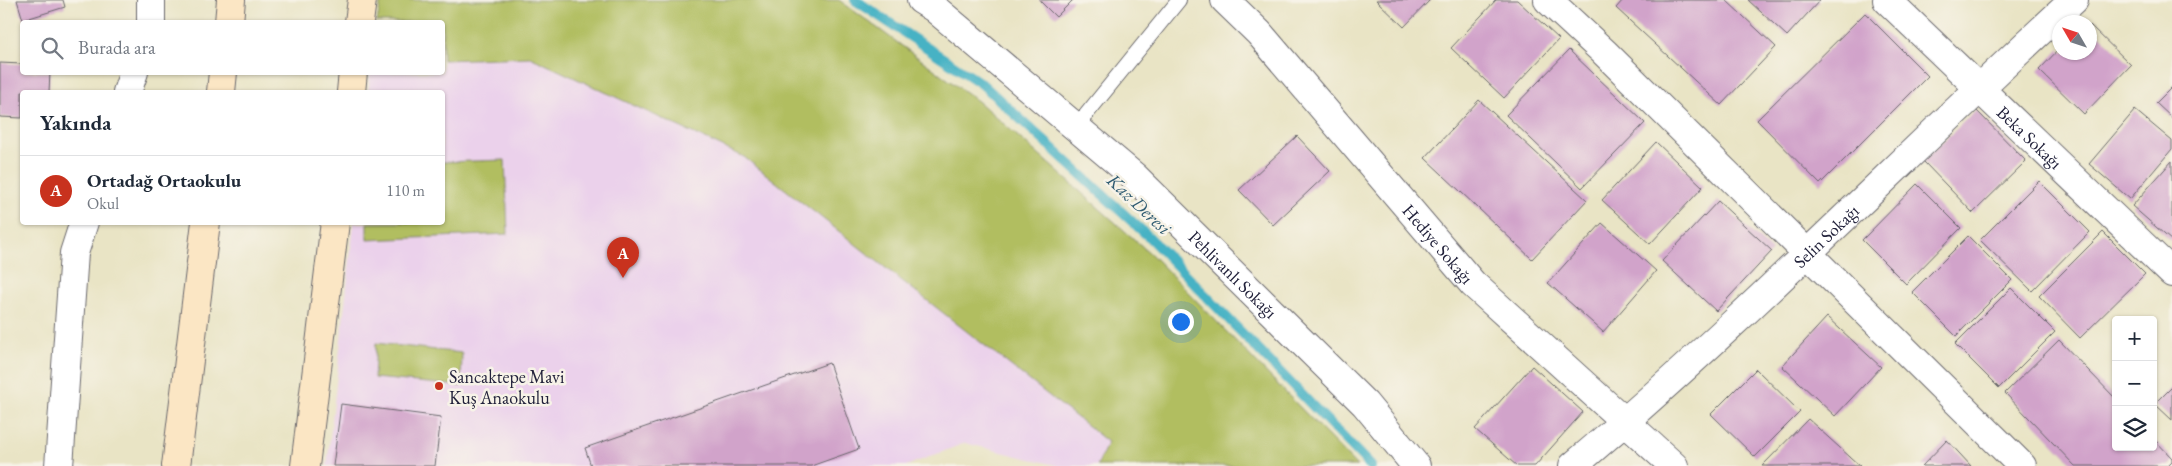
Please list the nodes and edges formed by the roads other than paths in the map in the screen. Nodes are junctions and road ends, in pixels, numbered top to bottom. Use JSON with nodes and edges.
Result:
{"nodes":[{"id":1,"x":151,"y":0,"type":"edge"},
{"id":2,"x":231,"y":0,"type":"edge"},
{"id":3,"x":362,"y":0,"type":"edge"},
{"id":4,"x":921,"y":0,"type":"edge"},
{"id":5,"x":1179,"y":0,"type":"edge"},
{"id":6,"x":1225,"y":0,"type":"edge"},
{"id":7,"x":1548,"y":0,"type":"edge"},
{"id":8,"x":1887,"y":0,"type":"edge"},
{"id":9,"x":2074,"y":0,"type":"edge"},
{"id":10,"x":151,"y":20,"type":"edge"},
{"id":11,"x":229,"y":20,"type":"edge"},
{"id":12,"x":359,"y":20,"type":"edge"},
{"id":13,"x":133,"y":75,"type":"edge"},
{"id":14,"x":223,"y":75,"type":"edge"},
{"id":15,"x":353,"y":75,"type":"edge"},
{"id":16,"x":1978,"y":88,"type":"junction"},
{"id":17,"x":129,"y":90,"type":"edge"},
{"id":18,"x":220,"y":90,"type":"edge"},
{"id":19,"x":351,"y":90,"type":"edge"},
{"id":20,"x":1076,"y":127,"type":"junction"},
{"id":21,"x":83,"y":225,"type":"edge"},
{"id":22,"x":206,"y":225,"type":"edge"},
{"id":23,"x":335,"y":225,"type":"edge"},
{"id":24,"x":1808,"y":254,"type":"junction"},
{"id":25,"x":2172,"y":273,"type":"edge"},
{"id":26,"x":1625,"y":422,"type":"junction"},
{"id":27,"x":59,"y":466,"type":"edge"},
{"id":28,"x":176,"y":466,"type":"edge"},
{"id":29,"x":304,"y":466,"type":"edge"},
{"id":30,"x":1416,"y":466,"type":"edge"},
{"id":31,"x":1574,"y":466,"type":"edge"},
{"id":32,"x":1674,"y":466,"type":"edge"},
{"id":33,"x":2022,"y":466,"type":"edge"}],
"edges":[{"from":1,"to":10,"type":"street"},
{"from":2,"to":11,"type":"main road"},
{"from":3,"to":12,"type":"main road"},
{"from":4,"to":20,"type":"street","name":"Pehlivanlı Sokağı"},
{"from":5,"to":20,"type":"lane"},
{"from":6,"to":26,"type":"street","name":"Hediye Sokağı"},
{"from":7,"to":24,"type":"street"},
{"from":8,"to":16,"type":"street","name":"Beka Sokağı"},
{"from":9,"to":16,"type":"street","name":"Selin Sokağı"},
{"from":13,"to":17,"type":"street"},
{"from":14,"to":18,"type":"main road"},
{"from":15,"to":19,"type":"main road"},
{"from":16,"to":24,"type":"street","name":"Selin Sokağı"},
{"from":16,"to":25,"type":"street","name":"Beka Sokağı"},
{"from":20,"to":30,"type":"street","name":"Pehlivanlı Sokağı"},
{"from":21,"to":27,"type":"street"},
{"from":22,"to":28,"type":"main road"},
{"from":23,"to":29,"type":"main road"},
{"from":24,"to":26,"type":"street","name":"Selin Sokağı"},
{"from":24,"to":33,"type":"street"},
{"from":26,"to":31,"type":"street","name":"Selin Sokağı"},
{"from":26,"to":32,"type":"street","name":"Hediye Sokağı"}]}
